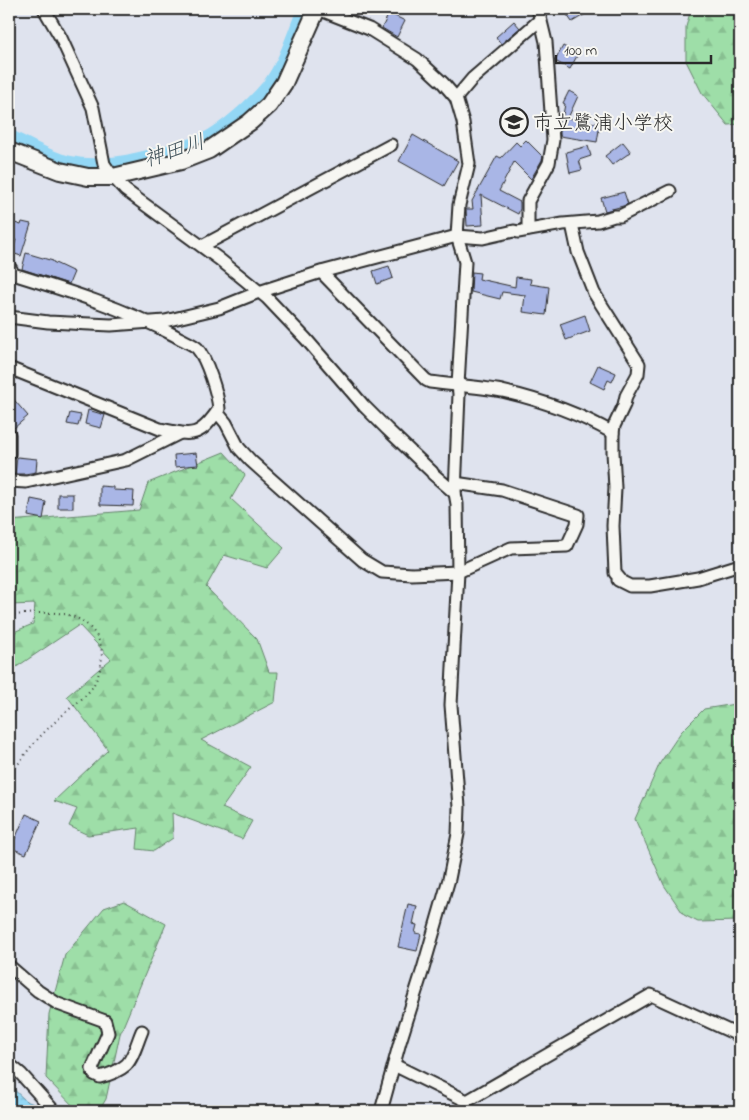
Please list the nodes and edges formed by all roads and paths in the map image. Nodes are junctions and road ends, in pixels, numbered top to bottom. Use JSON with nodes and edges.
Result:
{"nodes":[{"id":1,"x":44,"y":9,"type":"edge"},
{"id":2,"x":318,"y":9,"type":"edge"},
{"id":3,"x":539,"y":14,"type":"edge"},
{"id":4,"x":456,"y":98,"type":"junction"},
{"id":5,"x":391,"y":145,"type":"dead end"},
{"id":6,"x":9,"y":151,"type":"edge"},
{"id":7,"x":113,"y":177,"type":"junction"},
{"id":8,"x":670,"y":191,"type":"dead end"},
{"id":9,"x":572,"y":224,"type":"junction"},
{"id":10,"x":528,"y":230,"type":"junction"},
{"id":11,"x":457,"y":236,"type":"junction"},
{"id":12,"x":202,"y":246,"type":"junction"},
{"id":13,"x":9,"y":269,"type":"edge"},
{"id":14,"x":321,"y":272,"type":"junction"},
{"id":15,"x":259,"y":292,"type":"junction"},
{"id":16,"x":9,"y":318,"type":"edge"},
{"id":17,"x":151,"y":323,"type":"junction"},
{"id":18,"x":9,"y":368,"type":"edge"},
{"id":19,"x":458,"y":385,"type":"junction"},
{"id":20,"x":217,"y":412,"type":"junction"},
{"id":21,"x":180,"y":433,"type":"junction"},
{"id":22,"x":613,"y":433,"type":"junction"},
{"id":23,"x":9,"y":434,"type":"edge"},
{"id":24,"x":9,"y":454,"type":"edge"},
{"id":25,"x":9,"y":481,"type":"edge"},
{"id":26,"x":455,"y":488,"type":"junction"},
{"id":27,"x":740,"y":564,"type":"edge"},
{"id":28,"x":458,"y":572,"type":"junction"},
{"id":29,"x":9,"y":615,"type":"edge"},
{"id":30,"x":9,"y":832,"type":"edge"},
{"id":31,"x":9,"y":966,"type":"edge"},
{"id":32,"x":142,"y":1032,"type":"dead end"},
{"id":33,"x":740,"y":1036,"type":"edge"},
{"id":34,"x":9,"y":1064,"type":"edge"},
{"id":35,"x":394,"y":1066,"type":"junction"},
{"id":36,"x":54,"y":1111,"type":"edge"},
{"id":37,"x":380,"y":1111,"type":"edge"}],
"edges":[{"from":1,"to":7,"type":"street"},
{"from":2,"to":4,"type":"street"},
{"from":2,"to":7,"type":"main road"},
{"from":3,"to":4,"type":"street"},
{"from":3,"to":10,"type":"street"},
{"from":4,"to":11,"type":"street"},
{"from":5,"to":12,"type":"street"},
{"from":6,"to":7,"type":"main road"},
{"from":7,"to":12,"type":"street"},
{"from":8,"to":9,"type":"street"},
{"from":9,"to":10,"type":"street"},
{"from":9,"to":22,"type":"street"},
{"from":10,"to":11,"type":"street"},
{"from":11,"to":14,"type":"street"},
{"from":11,"to":19,"type":"street"},
{"from":12,"to":15,"type":"street"},
{"from":13,"to":17,"type":"street"},
{"from":14,"to":15,"type":"street"},
{"from":14,"to":19,"type":"street"},
{"from":15,"to":17,"type":"street"},
{"from":15,"to":26,"type":"street"},
{"from":16,"to":17,"type":"street"},
{"from":17,"to":20,"type":"street"},
{"from":18,"to":21,"type":"street"},
{"from":19,"to":22,"type":"street"},
{"from":19,"to":26,"type":"street"},
{"from":20,"to":21,"type":"street"},
{"from":20,"to":28,"type":"street"},
{"from":21,"to":25,"type":"street"},
{"from":22,"to":27,"type":"street"},
{"from":23,"to":24,"type":"street"},
{"from":26,"to":28,"type":"street"},
{"from":26,"to":28,"type":"street"},
{"from":28,"to":35,"type":"street"},
{"from":29,"to":30,"type":"path"},
{"from":31,"to":32,"type":"street"},
{"from":33,"to":35,"type":"street"},
{"from":34,"to":36,"type":"street"},
{"from":35,"to":37,"type":"street"}]}
